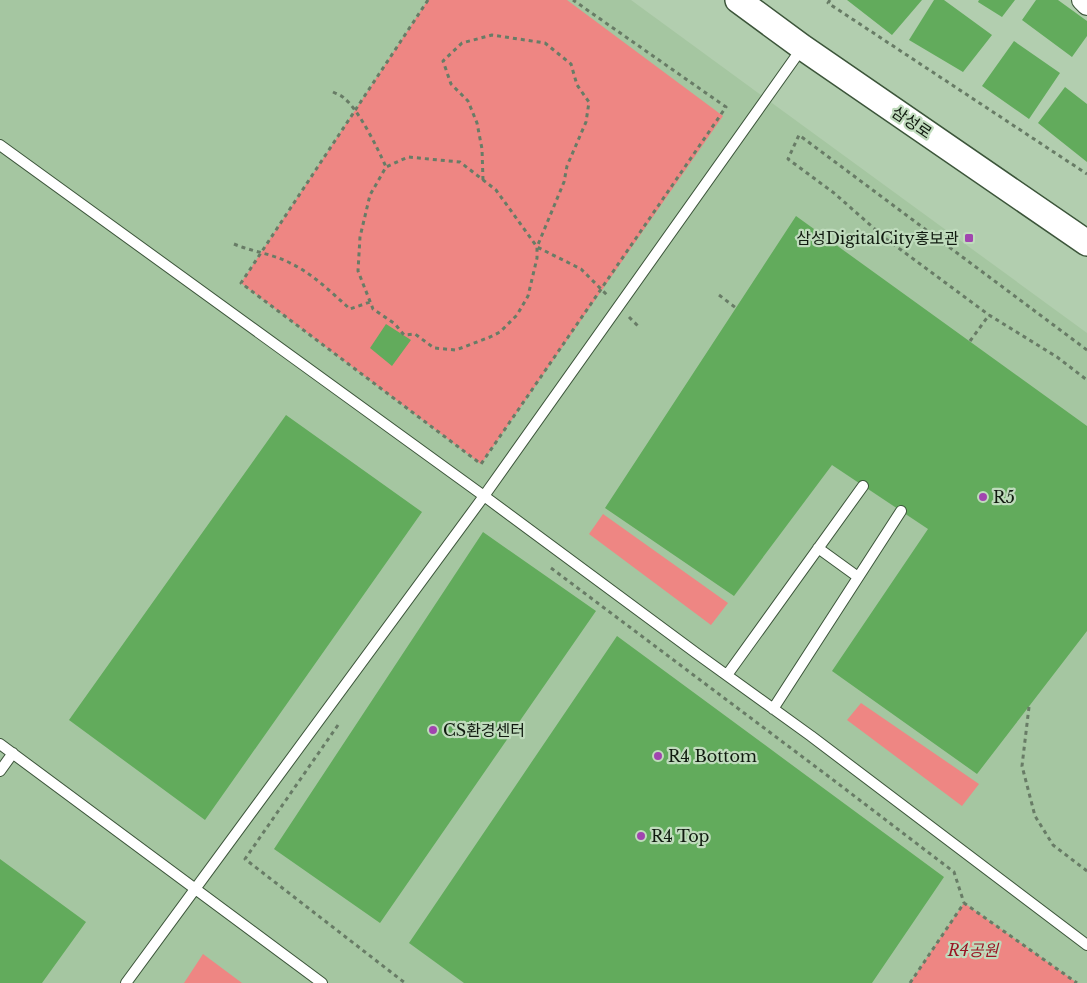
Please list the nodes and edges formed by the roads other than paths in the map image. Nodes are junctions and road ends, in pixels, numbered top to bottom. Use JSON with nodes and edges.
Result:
{"nodes":[{"id":1,"x":738,"y":0,"type":"edge"},
{"id":2,"x":1082,"y":0,"type":"edge"},
{"id":3,"x":1087,"y":5,"type":"edge"},
{"id":4,"x":802,"y":47,"type":"junction"},
{"id":5,"x":0,"y":145,"type":"edge"},
{"id":6,"x":1087,"y":242,"type":"edge"},
{"id":7,"x":863,"y":486,"type":"dead end"},
{"id":8,"x":484,"y":496,"type":"junction"},
{"id":9,"x":901,"y":511,"type":"dead end"},
{"id":10,"x":818,"y":548,"type":"junction"},
{"id":11,"x":858,"y":577,"type":"junction"},
{"id":12,"x":727,"y":675,"type":"junction"},
{"id":13,"x":773,"y":709,"type":"junction"},
{"id":14,"x":0,"y":744,"type":"edge"},
{"id":15,"x":13,"y":753,"type":"junction"},
{"id":16,"x":0,"y":771,"type":"edge"},
{"id":17,"x":195,"y":887,"type":"junction"},
{"id":18,"x":1087,"y":945,"type":"edge"},
{"id":19,"x":126,"y":983,"type":"edge"},
{"id":20,"x":322,"y":983,"type":"edge"}],
"edges":[{"from":1,"to":4,"type":"street","name":"삼성로"},
{"from":2,"to":3,"type":"street"},
{"from":4,"to":6,"type":"street","name":"삼성로"},
{"from":4,"to":8,"type":"lane"},
{"from":5,"to":8,"type":"lane"},
{"from":7,"to":10,"type":"lane"},
{"from":8,"to":12,"type":"lane"},
{"from":8,"to":17,"type":"lane"},
{"from":9,"to":11,"type":"lane"},
{"from":10,"to":11,"type":"lane"},
{"from":10,"to":12,"type":"lane"},
{"from":11,"to":13,"type":"lane"},
{"from":12,"to":13,"type":"lane"},
{"from":13,"to":18,"type":"lane"},
{"from":14,"to":15,"type":"lane"},
{"from":15,"to":16,"type":"lane"},
{"from":15,"to":17,"type":"lane"},
{"from":17,"to":19,"type":"lane"},
{"from":17,"to":20,"type":"lane"}]}
